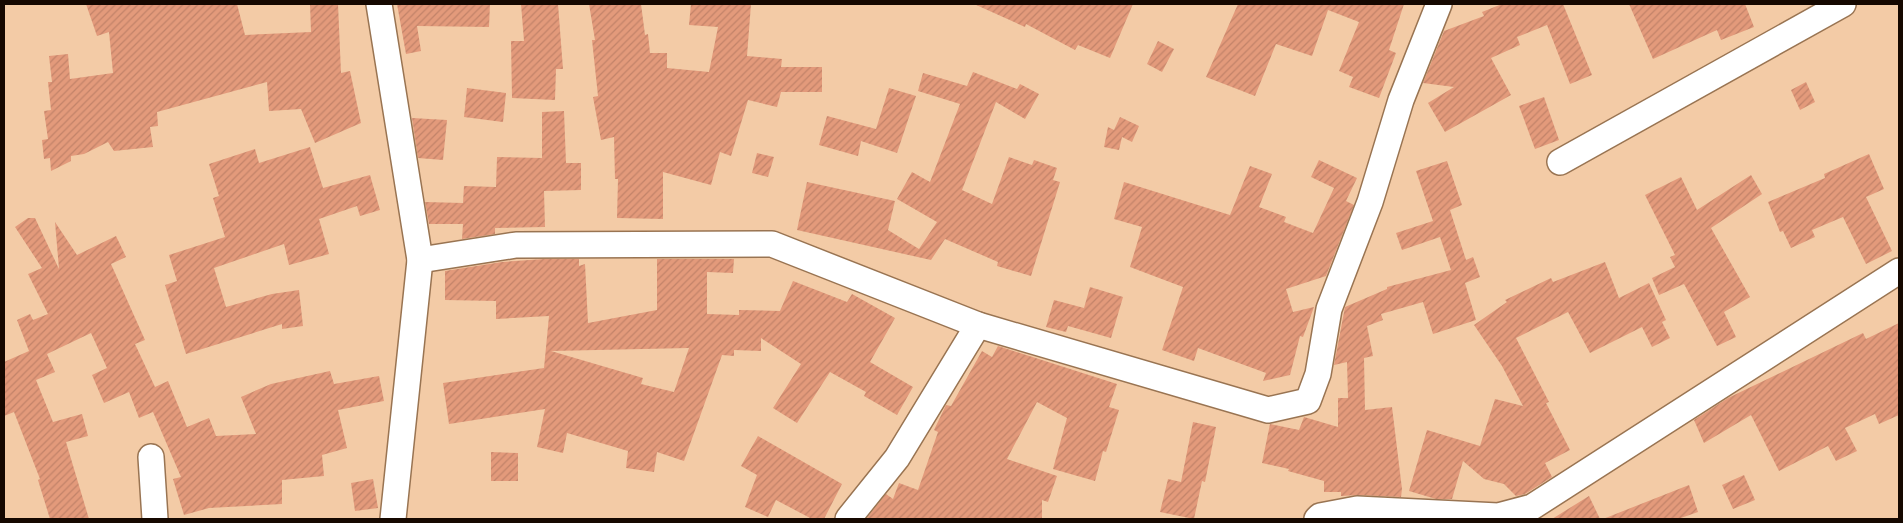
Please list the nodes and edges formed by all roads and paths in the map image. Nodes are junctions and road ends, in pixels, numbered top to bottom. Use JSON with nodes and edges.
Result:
{"nodes":[{"id":1,"x":379,"y":4,"type":"edge"},
{"id":2,"x":1439,"y":4,"type":"edge"},
{"id":3,"x":1843,"y":4,"type":"edge"},
{"id":4,"x":1560,"y":162,"type":"dead end"},
{"id":5,"x":420,"y":260,"type":"junction"},
{"id":6,"x":1899,"y":271,"type":"edge"},
{"id":7,"x":978,"y":325,"type":"junction"},
{"id":8,"x":151,"y":457,"type":"dead end"},
{"id":9,"x":156,"y":519,"type":"edge"},
{"id":10,"x":393,"y":519,"type":"edge"},
{"id":11,"x":848,"y":519,"type":"edge"},
{"id":12,"x":1317,"y":519,"type":"edge"}],
"edges":[{"from":1,"to":5,"type":"street"},
{"from":2,"to":7,"type":"street"},
{"from":3,"to":4,"type":"street"},
{"from":5,"to":7,"type":"street"},
{"from":5,"to":10,"type":"street"},
{"from":6,"to":12,"type":"street"},
{"from":7,"to":11,"type":"street"},
{"from":8,"to":9,"type":"street"}]}
